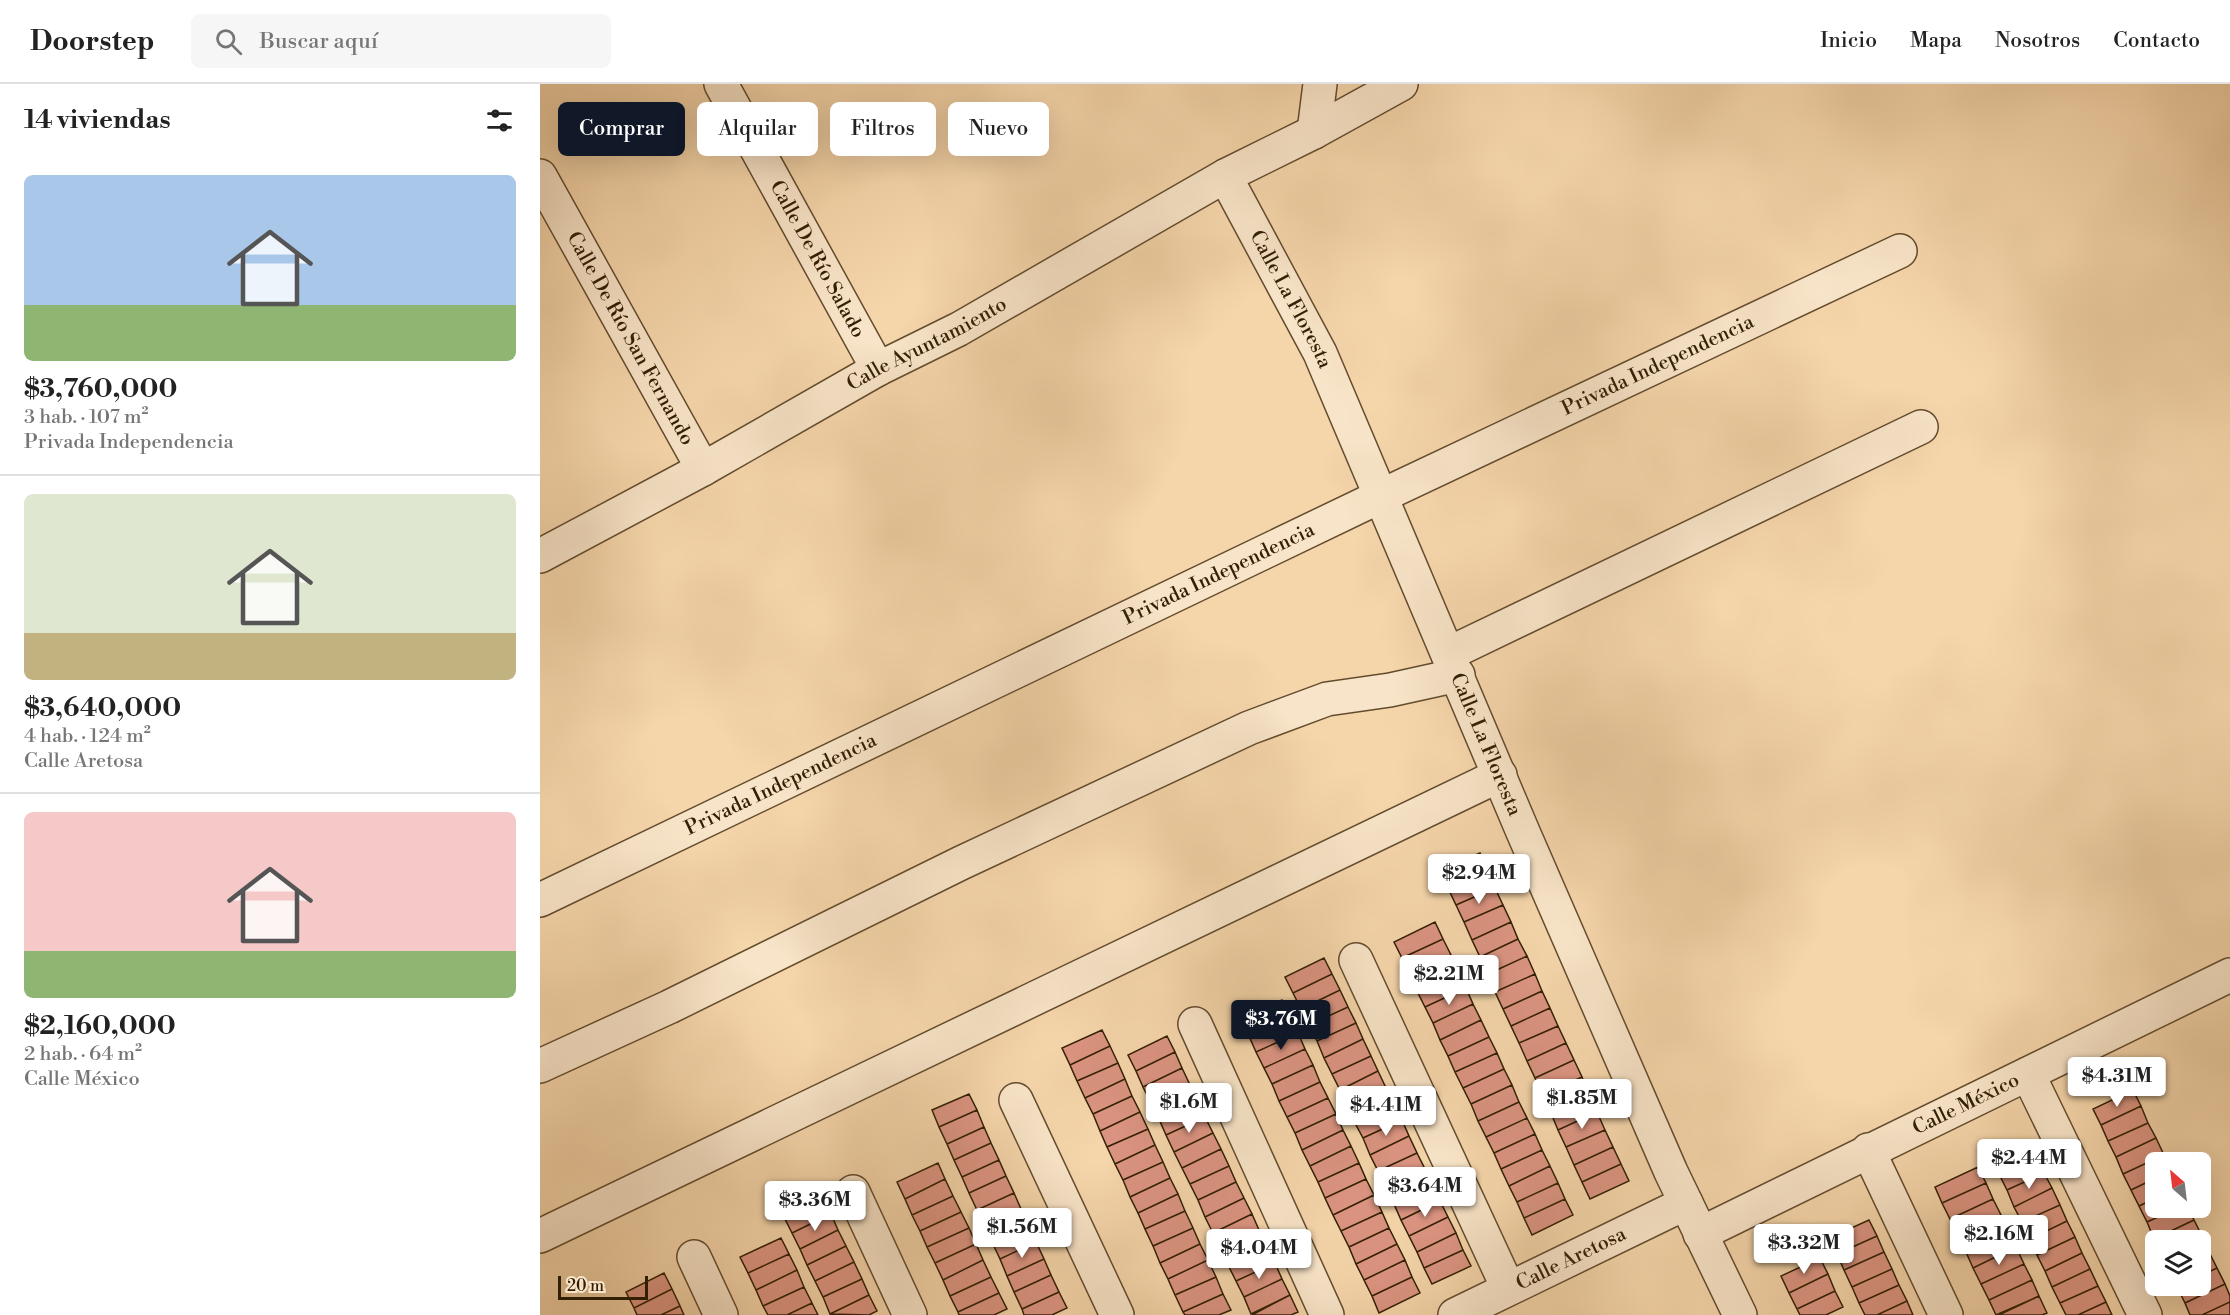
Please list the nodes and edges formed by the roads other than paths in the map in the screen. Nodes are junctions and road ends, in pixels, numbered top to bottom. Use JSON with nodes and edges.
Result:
{"nodes":[{"id":1,"x":721,"y":84,"type":"edge"},
{"id":2,"x":1320,"y":84,"type":"edge"},
{"id":3,"x":1401,"y":84,"type":"edge"},
{"id":4,"x":1314,"y":132,"type":"junction"},
{"id":5,"x":540,"y":176,"type":"edge"},
{"id":6,"x":1225,"y":176,"type":"junction"},
{"id":7,"x":1900,"y":251,"type":"dead end"},
{"id":8,"x":878,"y":369,"type":"junction"},
{"id":9,"x":1921,"y":427,"type":"dead end"},
{"id":10,"x":703,"y":469,"type":"junction"},
{"id":11,"x":1381,"y":496,"type":"junction"},
{"id":12,"x":540,"y":556,"type":"edge"},
{"id":13,"x":1453,"y":665,"type":"junction"},
{"id":14,"x":1500,"y":775,"type":"junction"},
{"id":15,"x":540,"y":900,"type":"edge"},
{"id":16,"x":1356,"y":960,"type":"dead end"},
{"id":17,"x":2230,"y":975,"type":"edge"},
{"id":18,"x":1195,"y":1024,"type":"dead end"},
{"id":19,"x":540,"y":1066,"type":"edge"},
{"id":20,"x":2028,"y":1074,"type":"junction"},
{"id":21,"x":1016,"y":1100,"type":"dead end"},
{"id":22,"x":1868,"y":1150,"type":"junction"},
{"id":23,"x":853,"y":1192,"type":"dead end"},
{"id":24,"x":1686,"y":1203,"type":"junction"},
{"id":25,"x":1700,"y":1234,"type":"junction"},
{"id":26,"x":540,"y":1236,"type":"edge"},
{"id":27,"x":694,"y":1257,"type":"dead end"},
{"id":28,"x":1508,"y":1288,"type":"junction"},
{"id":29,"x":721,"y":1315,"type":"edge"},
{"id":30,"x":910,"y":1315,"type":"edge"},
{"id":31,"x":1117,"y":1315,"type":"edge"},
{"id":32,"x":1327,"y":1315,"type":"edge"},
{"id":33,"x":1455,"y":1315,"type":"edge"},
{"id":34,"x":1740,"y":1315,"type":"edge"},
{"id":35,"x":1946,"y":1315,"type":"edge"},
{"id":36,"x":2145,"y":1315,"type":"edge"}],
"edges":[{"from":1,"to":8,"type":"street","name":"Calle De Río Salado"},
{"from":2,"to":4,"type":"street"},
{"from":3,"to":4,"type":"street","name":"Calle Ayuntamiento"},
{"from":4,"to":6,"type":"street","name":"Calle Ayuntamiento"},
{"from":5,"to":10,"type":"street","name":"Calle De Río San Fernando"},
{"from":6,"to":8,"type":"street","name":"Calle Ayuntamiento"},
{"from":6,"to":11,"type":"street","name":"Calle La Floresta"},
{"from":7,"to":11,"type":"street","name":"Privada Independencia"},
{"from":8,"to":10,"type":"street","name":"Calle Ayuntamiento"},
{"from":9,"to":13,"type":"street"},
{"from":10,"to":12,"type":"street","name":"Calle Ayuntamiento"},
{"from":11,"to":13,"type":"street","name":"Calle La Floresta"},
{"from":11,"to":15,"type":"street","name":"Privada Independencia"},
{"from":13,"to":14,"type":"street","name":"Calle La Floresta"},
{"from":13,"to":19,"type":"street"},
{"from":14,"to":24,"type":"street","name":"Calle La Floresta"},
{"from":14,"to":26,"type":"street"},
{"from":16,"to":28,"type":"street"},
{"from":17,"to":20,"type":"street","name":"Calle México"},
{"from":18,"to":32,"type":"street"},
{"from":20,"to":22,"type":"street","name":"Calle México"},
{"from":20,"to":36,"type":"street"},
{"from":21,"to":31,"type":"street"},
{"from":22,"to":25,"type":"street","name":"Calle México"},
{"from":22,"to":35,"type":"street"},
{"from":23,"to":30,"type":"street"},
{"from":24,"to":25,"type":"street","name":"Calle La Floresta"},
{"from":24,"to":28,"type":"street","name":"Calle Aretosa"},
{"from":25,"to":34,"type":"street","name":"Calle La Floresta"},
{"from":27,"to":29,"type":"street"},
{"from":28,"to":33,"type":"street","name":"Calle Aretosa"}]}
